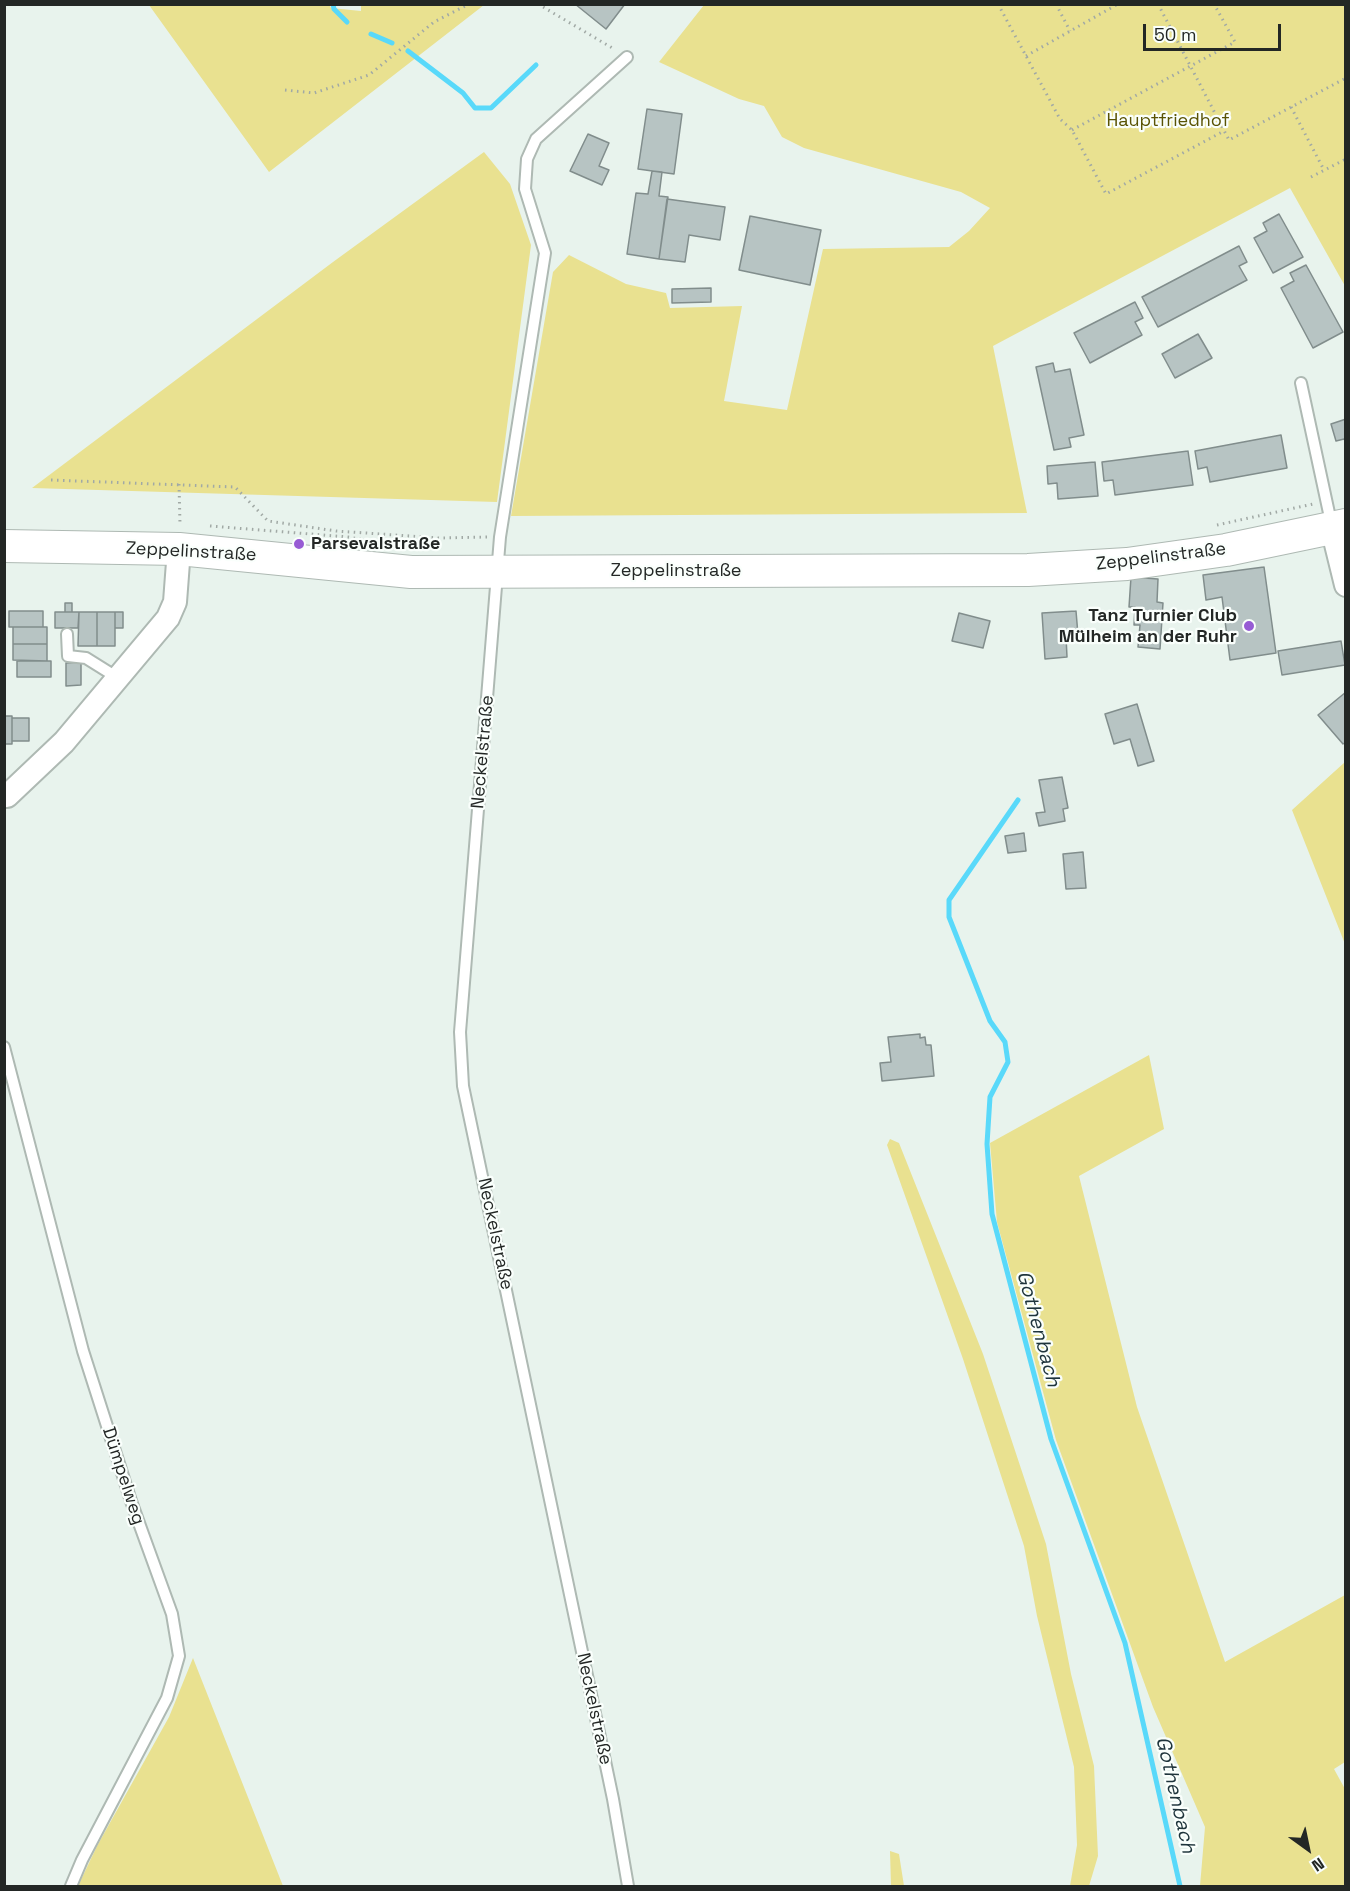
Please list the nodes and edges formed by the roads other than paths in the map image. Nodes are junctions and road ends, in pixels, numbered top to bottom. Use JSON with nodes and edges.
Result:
{"nodes":[{"id":1,"x":627,"y":57,"type":"road end"},
{"id":2,"x":1301,"y":383,"type":"dead end"},
{"id":3,"x":1335,"y":518,"type":"edge"},
{"id":4,"x":4,"y":546,"type":"edge"},
{"id":5,"x":179,"y":549,"type":"junction"},
{"id":6,"x":499,"y":572,"type":"junction"},
{"id":7,"x":1346,"y":585,"type":"edge"},
{"id":8,"x":67,"y":634,"type":"dead end"},
{"id":9,"x":118,"y":678,"type":"junction"},
{"id":10,"x":5,"y":797,"type":"edge"},
{"id":11,"x":4,"y":1047,"type":"edge"},
{"id":12,"x":71,"y":1887,"type":"edge"},
{"id":13,"x":628,"y":1887,"type":"edge"}],
"edges":[{"from":1,"to":6,"type":"lane","name":"Neckelstraße"},
{"from":2,"to":3,"type":"lane"},
{"from":3,"to":6,"type":"main road","name":"Zeppelinstraße"},
{"from":3,"to":7,"type":"street"},
{"from":4,"to":5,"type":"main road","name":"Zeppelinstraße"},
{"from":5,"to":6,"type":"main road","name":"Zeppelinstraße"},
{"from":5,"to":9,"type":"street"},
{"from":6,"to":13,"type":"lane","name":"Neckelstraße"},
{"from":8,"to":9,"type":"lane"},
{"from":9,"to":10,"type":"street"},
{"from":11,"to":12,"type":"lane","name":"Dümpelweg"}]}
